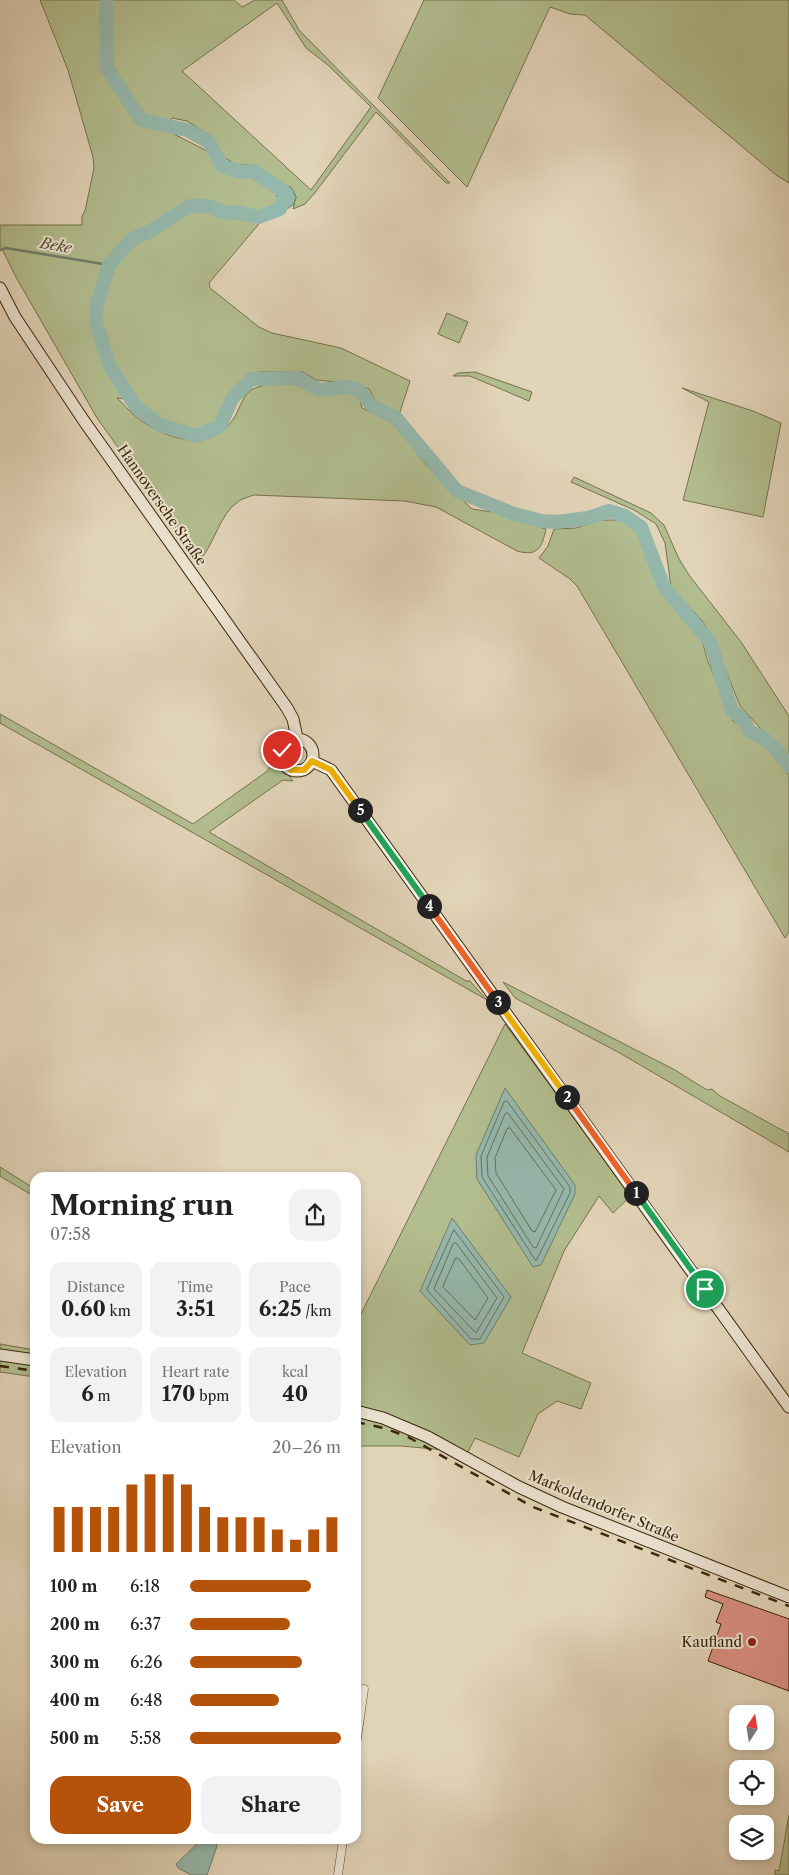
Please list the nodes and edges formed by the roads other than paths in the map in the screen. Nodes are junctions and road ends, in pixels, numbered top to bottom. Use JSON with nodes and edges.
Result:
{"nodes":[{"id":1,"x":0,"y":288,"type":"edge"},
{"id":2,"x":0,"y":303,"type":"edge"},
{"id":3,"x":15,"y":317,"type":"junction"},
{"id":4,"x":297,"y":738,"type":"junction"},
{"id":5,"x":312,"y":761,"type":"junction"},
{"id":6,"x":0,"y":1355,"type":"edge"},
{"id":7,"x":30,"y":1359,"type":"edge"},
{"id":8,"x":789,"y":1407,"type":"edge"},
{"id":9,"x":361,"y":1412,"type":"edge"},
{"id":10,"x":789,"y":1597,"type":"edge"},
{"id":11,"x":364,"y":1689,"type":"dead end"},
{"id":12,"x":361,"y":1710,"type":"edge"},
{"id":13,"x":342,"y":1844,"type":"edge"},
{"id":14,"x":338,"y":1875,"type":"edge"}],
"edges":[{"from":1,"to":3,"type":"main road","name":"Hannoversche Straße"},
{"from":2,"to":3,"type":"street"},
{"from":3,"to":4,"type":"main road","name":"Hannoversche Straße"},
{"from":4,"to":5,"type":"main road"},
{"from":4,"to":5,"type":"main road"},
{"from":5,"to":8,"type":"main road"},
{"from":6,"to":7,"type":"main road"},
{"from":9,"to":10,"type":"main road","name":"Markoldendorfer Straße"},
{"from":11,"to":12,"type":"street"},
{"from":13,"to":14,"type":"street"}]}
